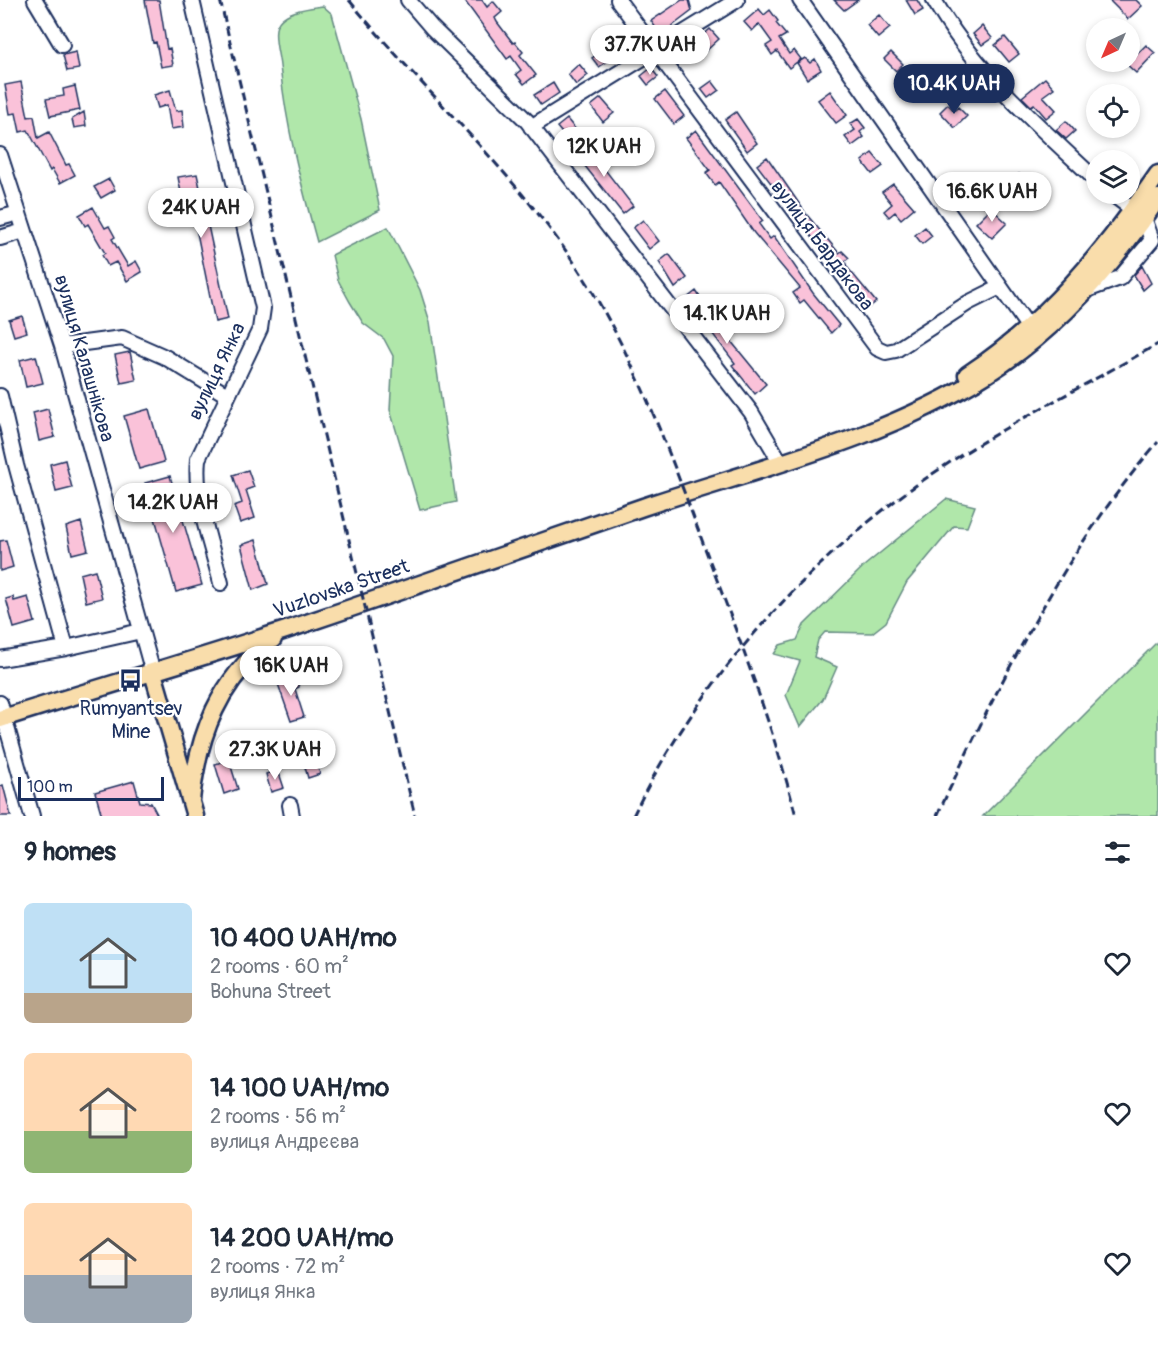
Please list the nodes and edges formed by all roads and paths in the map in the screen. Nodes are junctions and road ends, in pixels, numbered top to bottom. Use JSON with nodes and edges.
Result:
{"nodes":[{"id":1,"x":35,"y":0,"type":"edge"},
{"id":2,"x":192,"y":0,"type":"edge"},
{"id":3,"x":408,"y":0,"type":"edge"},
{"id":4,"x":618,"y":0,"type":"edge"},
{"id":5,"x":736,"y":0,"type":"edge"},
{"id":6,"x":800,"y":0,"type":"edge"},
{"id":7,"x":934,"y":0,"type":"edge"},
{"id":8,"x":62,"y":45,"type":"dead end"},
{"id":9,"x":655,"y":50,"type":"junction"},
{"id":10,"x":531,"y":127,"type":"junction"},
{"id":11,"x":0,"y":155,"type":"edge"},
{"id":12,"x":1086,"y":171,"type":"edge"},
{"id":13,"x":1158,"y":174,"type":"edge"},
{"id":14,"x":1158,"y":198,"type":"edge"},
{"id":15,"x":1125,"y":204,"type":"edge"},
{"id":16,"x":19,"y":213,"type":"junction"},
{"id":17,"x":1138,"y":214,"type":"junction"},
{"id":18,"x":0,"y":218,"type":"edge"},
{"id":19,"x":24,"y":231,"type":"junction"},
{"id":20,"x":0,"y":238,"type":"edge"},
{"id":21,"x":999,"y":287,"type":"junction"},
{"id":22,"x":1033,"y":333,"type":"junction"},
{"id":23,"x":62,"y":346,"type":"junction"},
{"id":24,"x":227,"y":395,"type":"junction"},
{"id":25,"x":0,"y":396,"type":"edge"},
{"id":26,"x":781,"y":463,"type":"junction"},
{"id":27,"x":221,"y":583,"type":"dead end"},
{"id":28,"x":285,"y":630,"type":"junction"},
{"id":29,"x":141,"y":631,"type":"junction"},
{"id":30,"x":66,"y":648,"type":"junction"},
{"id":31,"x":0,"y":659,"type":"edge"},
{"id":32,"x":153,"y":673,"type":"junction"},
{"id":33,"x":1,"y":713,"type":"edge"},
{"id":34,"x":193,"y":808,"type":"edge"},
{"id":35,"x":32,"y":816,"type":"edge"}],
"edges":[{"from":1,"to":8,"type":"street"},
{"from":2,"to":24,"type":"street","name":"вулиця Янка"},
{"from":3,"to":10,"type":"street"},
{"from":4,"to":9,"type":"street","name":"вулиця Бардакова"},
{"from":5,"to":9,"type":"street"},
{"from":6,"to":21,"type":"street"},
{"from":7,"to":12,"type":"street"},
{"from":9,"to":10,"type":"street"},
{"from":9,"to":21,"type":"street","name":"вулиця Бардакова"},
{"from":10,"to":26,"type":"street"},
{"from":11,"to":16,"type":"street","name":"вулиця Калашнікова"},
{"from":13,"to":17,"type":"main road"},
{"from":14,"to":17,"type":"main road"},
{"from":15,"to":17,"type":"street"},
{"from":16,"to":18,"type":"street"},
{"from":16,"to":19,"type":"street","name":"вулиця Калашнікова"},
{"from":17,"to":22,"type":"main road"},
{"from":17,"to":22,"type":"main road"},
{"from":19,"to":20,"type":"street"},
{"from":19,"to":23,"type":"street","name":"вулиця Калашнікова"},
{"from":21,"to":22,"type":"street"},
{"from":22,"to":26,"type":"main road","name":"Vuzlovska Street"},
{"from":23,"to":24,"type":"street"},
{"from":23,"to":29,"type":"street","name":"вулиця Калашнікова"},
{"from":24,"to":27,"type":"street","name":"вулиця Янка"},
{"from":25,"to":30,"type":"street"},
{"from":26,"to":28,"type":"main road","name":"Vuzlovska Street"},
{"from":28,"to":32,"type":"main road","name":"Vuzlovska Street"},
{"from":28,"to":34,"type":"main road"},
{"from":29,"to":30,"type":"street"},
{"from":29,"to":32,"type":"street","name":"вулиця Калашнікова"},
{"from":30,"to":31,"type":"street"},
{"from":32,"to":33,"type":"main road","name":"Vuzlovska Street"},
{"from":32,"to":34,"type":"main road","name":"вулиця Калашнікова"},
{"from":33,"to":35,"type":"street"}]}
